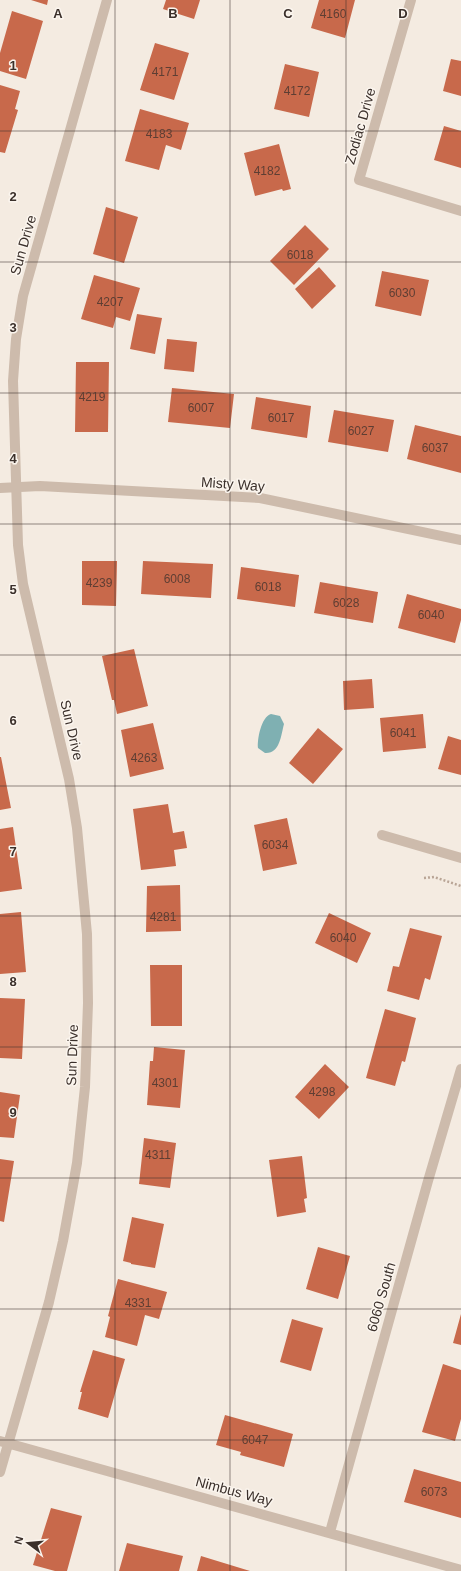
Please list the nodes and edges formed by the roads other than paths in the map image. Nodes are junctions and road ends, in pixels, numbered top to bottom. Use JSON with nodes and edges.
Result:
{"nodes":[{"id":1,"x":107,"y":0,"type":"edge"},
{"id":2,"x":411,"y":0,"type":"edge"},
{"id":3,"x":461,"y":210,"type":"edge"},
{"id":4,"x":17,"y":487,"type":"junction"},
{"id":5,"x":0,"y":488,"type":"edge"},
{"id":6,"x":461,"y":540,"type":"edge"},
{"id":7,"x":382,"y":836,"type":"dead end"},
{"id":8,"x":461,"y":858,"type":"edge"},
{"id":9,"x":461,"y":1069,"type":"edge"},
{"id":10,"x":4,"y":1442,"type":"edge"},
{"id":11,"x":0,"y":1472,"type":"edge"},
{"id":12,"x":330,"y":1532,"type":"junction"},
{"id":13,"x":461,"y":1570,"type":"edge"}],
"edges":[{"from":1,"to":4,"type":"street","name":"Sun Drive"},
{"from":2,"to":3,"type":"street","name":"Zodiac Drive"},
{"from":4,"to":5,"type":"street","name":"Misty Way"},
{"from":4,"to":6,"type":"street","name":"Misty Way"},
{"from":4,"to":10,"type":"street","name":"Sun Drive"},
{"from":7,"to":8,"type":"street"},
{"from":9,"to":12,"type":"street","name":"6060 South"},
{"from":10,"to":11,"type":"street","name":"Sun Drive"},
{"from":10,"to":12,"type":"street","name":"Nimbus Way"},
{"from":12,"to":13,"type":"street","name":"Nimbus Way"}]}
